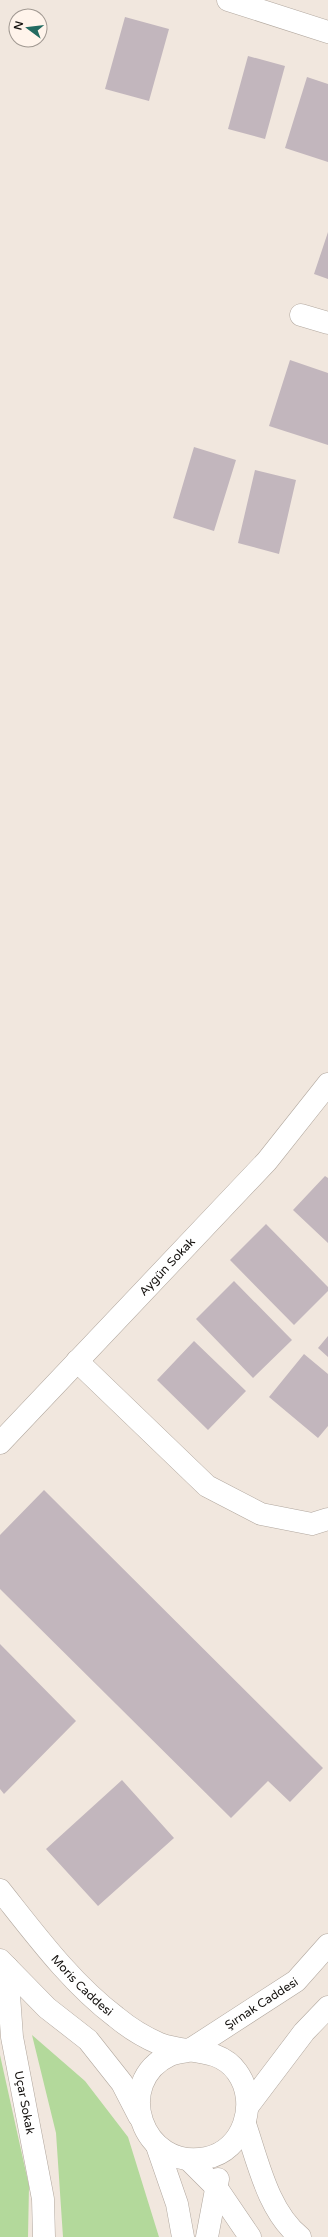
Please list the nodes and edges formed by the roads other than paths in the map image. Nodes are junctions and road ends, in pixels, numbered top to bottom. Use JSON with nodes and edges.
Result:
{"nodes":[{"id":1,"x":228,"y":0,"type":"edge"},
{"id":2,"x":328,"y":32,"type":"edge"},
{"id":3,"x":301,"y":315,"type":"dead end"},
{"id":4,"x":328,"y":323,"type":"edge"},
{"id":5,"x":328,"y":1084,"type":"edge"},
{"id":6,"x":78,"y":1360,"type":"junction"},
{"id":7,"x":0,"y":1443,"type":"edge"},
{"id":8,"x":328,"y":1519,"type":"edge"},
{"id":9,"x":0,"y":1890,"type":"edge"},
{"id":10,"x":328,"y":1945,"type":"edge"},
{"id":11,"x":4,"y":1964,"type":"edge"},
{"id":12,"x":328,"y":2007,"type":"edge"},
{"id":13,"x":188,"y":2051,"type":"junction"},
{"id":14,"x":247,"y":2115,"type":"junction"},
{"id":15,"x":140,"y":2116,"type":"junction"},
{"id":16,"x":157,"y":2146,"type":"junction"},
{"id":17,"x":223,"y":2151,"type":"junction"},
{"id":18,"x":189,"y":2160,"type":"junction"},
{"id":19,"x":216,"y":2187,"type":"junction"},
{"id":20,"x":44,"y":2237,"type":"edge"},
{"id":21,"x":184,"y":2237,"type":"edge"},
{"id":22,"x":207,"y":2237,"type":"edge"},
{"id":23,"x":250,"y":2237,"type":"edge"},
{"id":24,"x":300,"y":2237,"type":"edge"}],
"edges":[{"from":1,"to":2,"type":"street"},
{"from":3,"to":4,"type":"street"},
{"from":5,"to":6,"type":"street","name":"Aygün Sokak"},
{"from":6,"to":7,"type":"street","name":"Aygün Sokak"},
{"from":6,"to":8,"type":"street"},
{"from":9,"to":13,"type":"street","name":"Moris Caddesi"},
{"from":10,"to":13,"type":"street","name":"Şırnak Caddesi"},
{"from":11,"to":15,"type":"street"},
{"from":11,"to":20,"type":"street","name":"Uçar Sokak"},
{"from":12,"to":14,"type":"street"},
{"from":13,"to":14,"type":"street"},
{"from":13,"to":15,"type":"street"},
{"from":14,"to":17,"type":"street"},
{"from":14,"to":24,"type":"street"},
{"from":15,"to":16,"type":"street"},
{"from":16,"to":18,"type":"street"},
{"from":16,"to":21,"type":"street"},
{"from":17,"to":18,"type":"street"},
{"from":17,"to":19,"type":"street"},
{"from":18,"to":19,"type":"street"},
{"from":19,"to":22,"type":"street"},
{"from":19,"to":23,"type":"street"}]}
